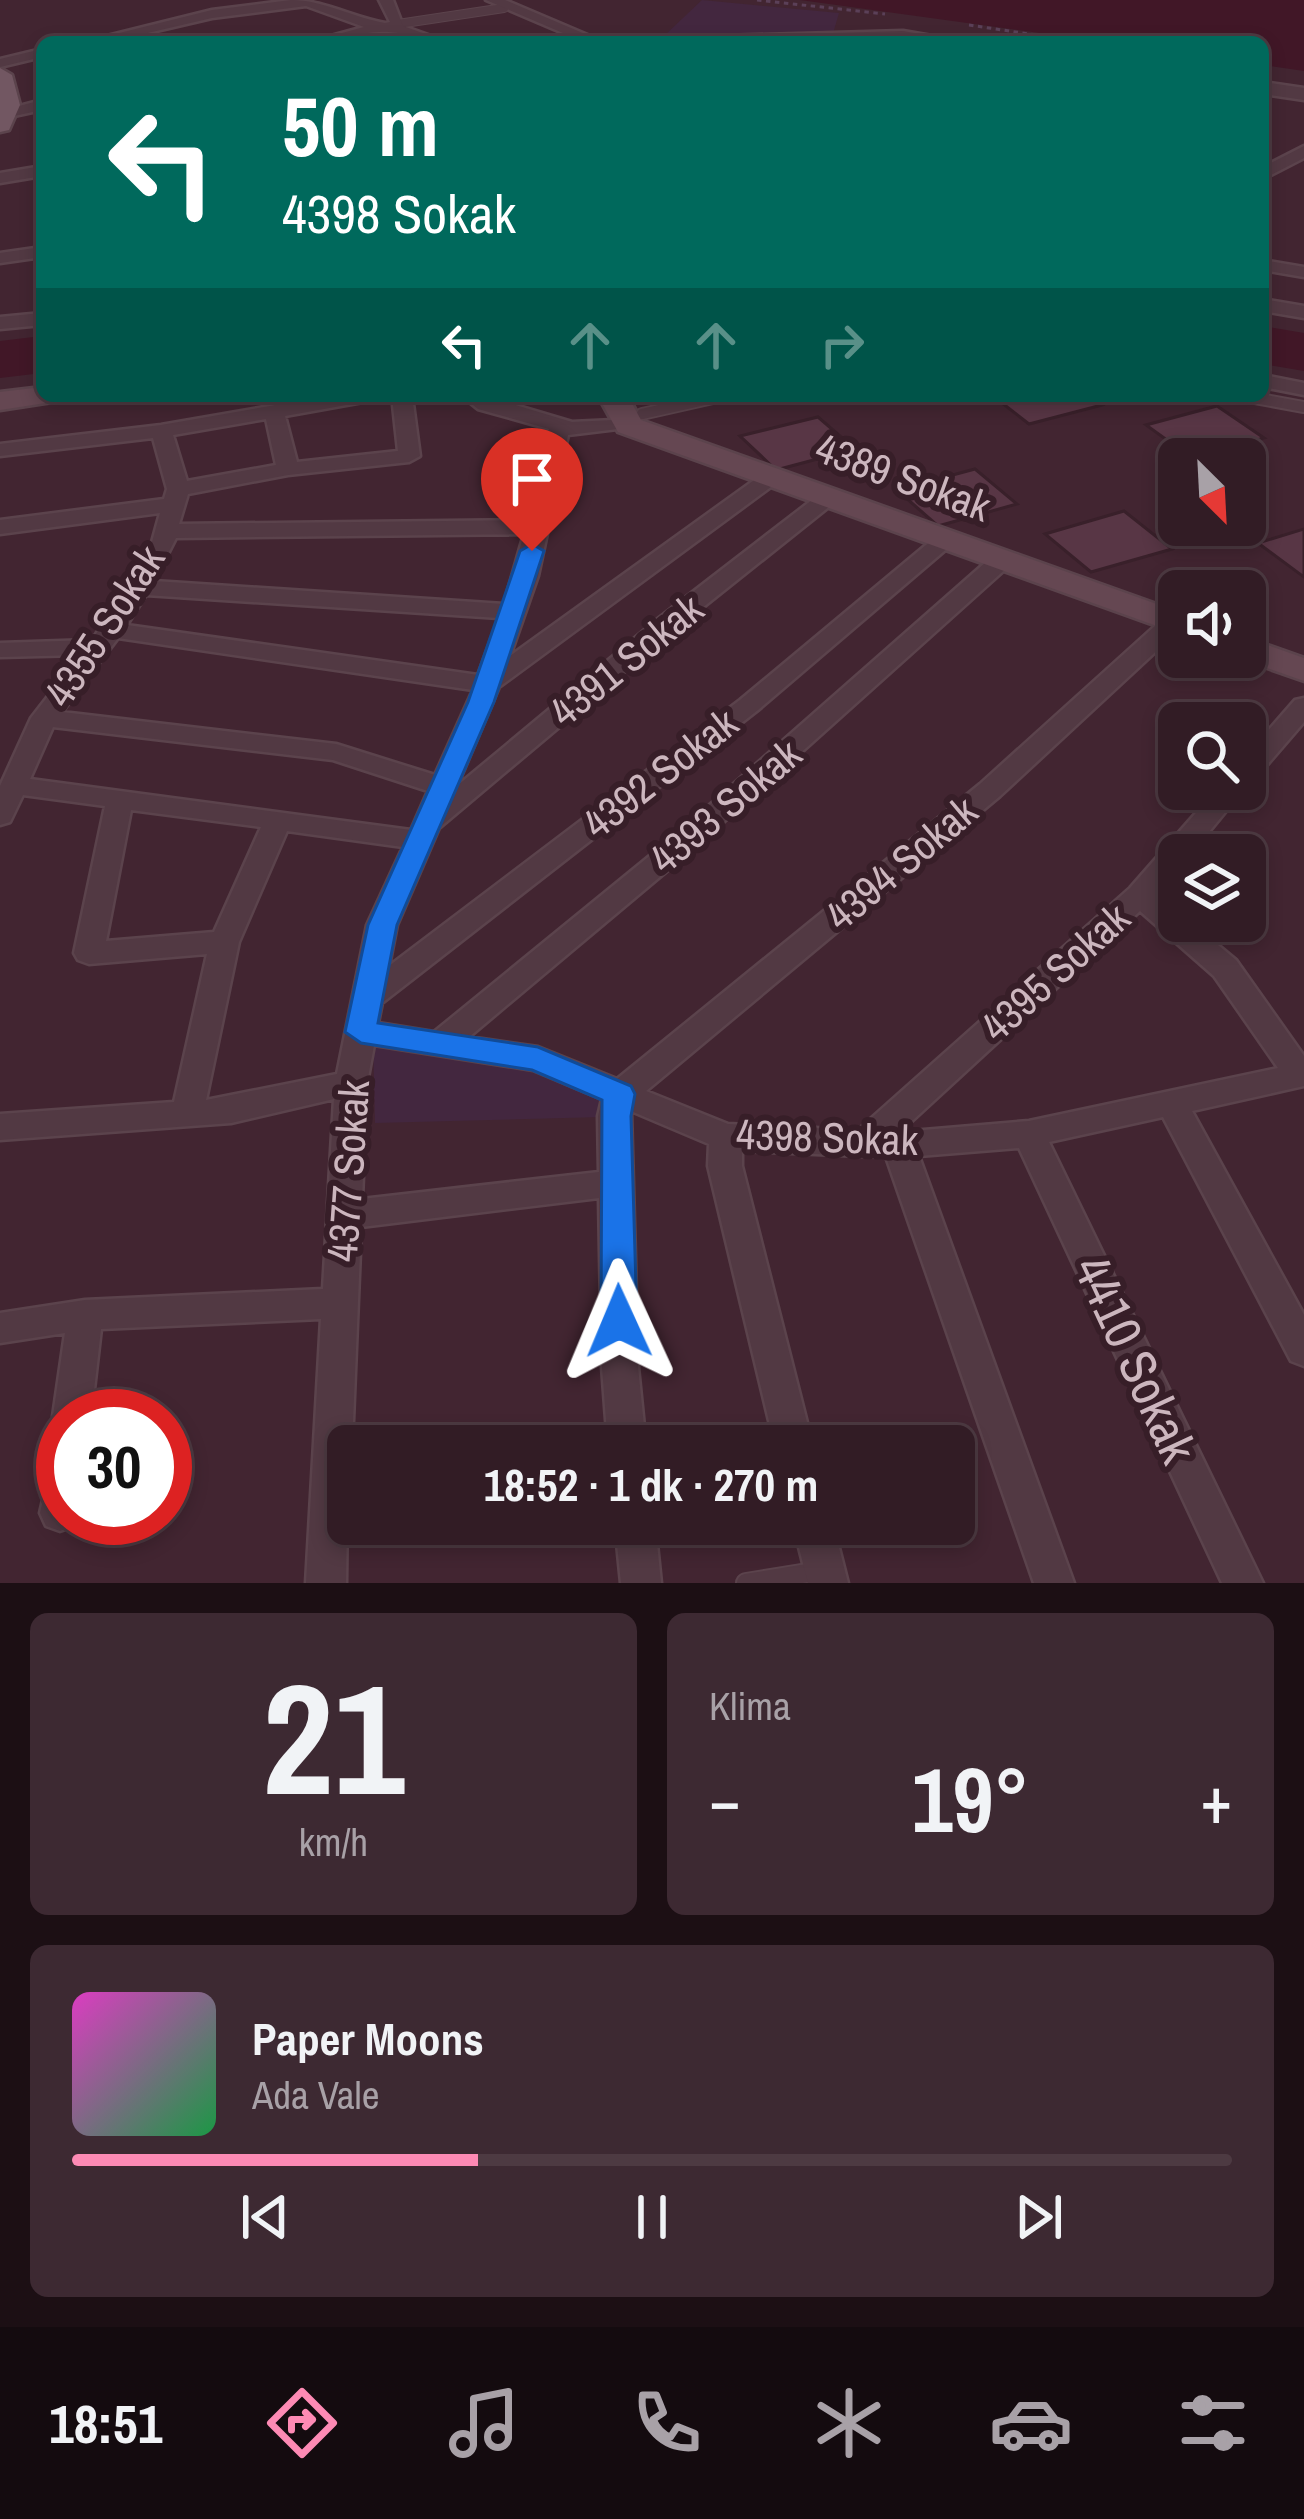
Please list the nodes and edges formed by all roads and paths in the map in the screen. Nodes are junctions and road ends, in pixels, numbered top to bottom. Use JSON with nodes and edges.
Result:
{"nodes":[{"id":1,"x":386,"y":0,"type":"edge"},
{"id":2,"x":306,"y":1,"type":"edge"},
{"id":3,"x":499,"y":4,"type":"edge"},
{"id":4,"x":398,"y":24,"type":"junction"},
{"id":5,"x":380,"y":27,"type":"junction"},
{"id":6,"x":116,"y":36,"type":"edge"},
{"id":7,"x":342,"y":36,"type":"edge"},
{"id":8,"x":426,"y":36,"type":"edge"},
{"id":9,"x":582,"y":36,"type":"edge"},
{"id":10,"x":36,"y":54,"type":"edge"},
{"id":11,"x":0,"y":63,"type":"edge"},
{"id":12,"x":0,"y":75,"type":"edge"},
{"id":13,"x":1269,"y":89,"type":"edge"},
{"id":14,"x":1304,"y":94,"type":"edge"},
{"id":15,"x":36,"y":107,"type":"edge"},
{"id":16,"x":2,"y":120,"type":"edge"},
{"id":17,"x":1298,"y":153,"type":"edge"},
{"id":18,"x":1269,"y":170,"type":"edge"},
{"id":19,"x":36,"y":172,"type":"edge"},
{"id":20,"x":0,"y":178,"type":"edge"},
{"id":21,"x":36,"y":253,"type":"edge"},
{"id":22,"x":2,"y":258,"type":"edge"},
{"id":23,"x":1269,"y":266,"type":"edge"},
{"id":24,"x":1304,"y":272,"type":"edge"},
{"id":25,"x":1269,"y":306,"type":"edge"},
{"id":26,"x":1304,"y":312,"type":"edge"},
{"id":27,"x":36,"y":320,"type":"edge"},
{"id":28,"x":0,"y":323,"type":"edge"},
{"id":29,"x":1269,"y":382,"type":"edge"},
{"id":30,"x":1304,"y":388,"type":"edge"},
{"id":31,"x":36,"y":397,"type":"edge"},
{"id":32,"x":0,"y":401,"type":"edge"},
{"id":33,"x":1269,"y":401,"type":"edge"},
{"id":34,"x":327,"y":402,"type":"edge"},
{"id":35,"x":403,"y":402,"type":"edge"},
{"id":36,"x":480,"y":402,"type":"edge"},
{"id":37,"x":684,"y":402,"type":"edge"},
{"id":38,"x":1304,"y":407,"type":"edge"},
{"id":39,"x":274,"y":411,"type":"junction"},
{"id":40,"x":627,"y":411,"type":"edge"},
{"id":41,"x":572,"y":429,"type":"junction"},
{"id":42,"x":161,"y":431,"type":"junction"},
{"id":43,"x":0,"y":450,"type":"edge"},
{"id":44,"x":288,"y":469,"type":"junction"},
{"id":45,"x":772,"y":478,"type":"junction"},
{"id":46,"x":174,"y":497,"type":"junction"},
{"id":47,"x":829,"y":498,"type":"junction"},
{"id":48,"x":0,"y":527,"type":"edge"},
{"id":49,"x":537,"y":527,"type":"junction"},
{"id":50,"x":165,"y":531,"type":"junction"},
{"id":51,"x":946,"y":540,"type":"junction"},
{"id":52,"x":1003,"y":560,"type":"junction"},
{"id":53,"x":138,"y":587,"type":"junction"},
{"id":54,"x":513,"y":612,"type":"junction"},
{"id":55,"x":1158,"y":616,"type":"edge"},
{"id":56,"x":105,"y":638,"type":"junction"},
{"id":57,"x":1158,"y":639,"type":"edge"},
{"id":58,"x":0,"y":650,"type":"edge"},
{"id":59,"x":1266,"y":656,"type":"edge"},
{"id":60,"x":1304,"y":670,"type":"edge"},
{"id":61,"x":488,"y":684,"type":"junction"},
{"id":62,"x":1304,"y":706,"type":"edge"},
{"id":63,"x":44,"y":718,"type":"junction"},
{"id":64,"x":1266,"y":750,"type":"edge"},
{"id":65,"x":14,"y":785,"type":"junction"},
{"id":66,"x":443,"y":787,"type":"junction"},
{"id":67,"x":120,"y":800,"type":"junction"},
{"id":68,"x":1214,"y":810,"type":"edge"},
{"id":69,"x":0,"y":816,"type":"edge"},
{"id":70,"x":278,"y":821,"type":"junction"},
{"id":71,"x":423,"y":833,"type":"junction"},
{"id":72,"x":1141,"y":895,"type":"junction"},
{"id":73,"x":224,"y":942,"type":"junction"},
{"id":74,"x":368,"y":998,"type":"junction"},
{"id":75,"x":361,"y":1032,"type":"junction"},
{"id":76,"x":440,"y":1044,"type":"junction"},
{"id":77,"x":1302,"y":1075,"type":"edge"},
{"id":78,"x":351,"y":1083,"type":"junction"},
{"id":79,"x":619,"y":1094,"type":"junction"},
{"id":80,"x":1172,"y":1103,"type":"junction"},
{"id":81,"x":187,"y":1116,"type":"junction"},
{"id":82,"x":0,"y":1126,"type":"edge"},
{"id":83,"x":1029,"y":1134,"type":"junction"},
{"id":84,"x":725,"y":1137,"type":"junction"},
{"id":85,"x":882,"y":1144,"type":"junction"},
{"id":86,"x":616,"y":1184,"type":"junction"},
{"id":87,"x":344,"y":1215,"type":"junction"},
{"id":88,"x":340,"y":1303,"type":"junction"},
{"id":89,"x":85,"y":1315,"type":"junction"},
{"id":90,"x":0,"y":1328,"type":"edge"},
{"id":91,"x":1304,"y":1350,"type":"edge"},
{"id":92,"x":75,"y":1389,"type":"edge"},
{"id":93,"x":626,"y":1425,"type":"edge"},
{"id":94,"x":789,"y":1425,"type":"edge"},
{"id":95,"x":637,"y":1545,"type":"edge"},
{"id":96,"x":818,"y":1545,"type":"edge"},
{"id":97,"x":826,"y":1577,"type":"edge"},
{"id":98,"x":326,"y":1583,"type":"edge"},
{"id":99,"x":640,"y":1583,"type":"edge"},
{"id":100,"x":746,"y":1583,"type":"edge"},
{"id":101,"x":1054,"y":1583,"type":"edge"},
{"id":102,"x":1243,"y":1583,"type":"edge"}],
"edges":[{"from":1,"to":4,"type":"street"},
{"from":2,"to":5,"type":"street"},
{"from":2,"to":6,"type":"street"},
{"from":3,"to":4,"type":"lane"},
{"from":3,"to":9,"type":"street"},
{"from":4,"to":5,"type":"street"},
{"from":5,"to":7,"type":"street"},
{"from":5,"to":8,"type":"street"},
{"from":10,"to":11,"type":"street"},
{"from":12,"to":16,"type":"main road"},
{"from":13,"to":14,"type":"street"},
{"from":15,"to":16,"type":"street"},
{"from":17,"to":18,"type":"street"},
{"from":19,"to":20,"type":"street"},
{"from":21,"to":22,"type":"street"},
{"from":23,"to":24,"type":"street"},
{"from":25,"to":26,"type":"street"},
{"from":27,"to":28,"type":"street"},
{"from":29,"to":30,"type":"street"},
{"from":31,"to":32,"type":"main road"},
{"from":33,"to":38,"type":"lane"},
{"from":34,"to":39,"type":"street"},
{"from":35,"to":44,"type":"street"},
{"from":36,"to":41,"type":"street"},
{"from":37,"to":40,"type":"lane"},
{"from":39,"to":42,"type":"street"},
{"from":39,"to":44,"type":"street"},
{"from":40,"to":41,"type":"street"},
{"from":40,"to":45,"type":"main road","name":"4389 Sokak"},
{"from":41,"to":49,"type":"street","name":"4377 Sokak"},
{"from":42,"to":43,"type":"street"},
{"from":42,"to":46,"type":"street","name":"4355 Sokak"},
{"from":44,"to":46,"type":"street"},
{"from":45,"to":47,"type":"main road","name":"4389 Sokak"},
{"from":45,"to":61,"type":"street"},
{"from":46,"to":48,"type":"street"},
{"from":46,"to":50,"type":"street","name":"4355 Sokak"},
{"from":47,"to":51,"type":"main road","name":"4389 Sokak"},
{"from":47,"to":71,"type":"street","name":"4391 Sokak"},
{"from":49,"to":50,"type":"street"},
{"from":49,"to":54,"type":"street","name":"4377 Sokak"},
{"from":50,"to":53,"type":"street","name":"4355 Sokak"},
{"from":51,"to":52,"type":"main road","name":"4389 Sokak"},
{"from":51,"to":74,"type":"street","name":"4392 Sokak"},
{"from":52,"to":55,"type":"main road","name":"4389 Sokak"},
{"from":52,"to":76,"type":"street","name":"4393 Sokak"},
{"from":53,"to":54,"type":"street"},
{"from":53,"to":56,"type":"street","name":"4355 Sokak"},
{"from":54,"to":61,"type":"street","name":"4377 Sokak"},
{"from":56,"to":58,"type":"street"},
{"from":56,"to":61,"type":"street"},
{"from":56,"to":63,"type":"street","name":"4355 Sokak"},
{"from":57,"to":79,"type":"street","name":"4394 Sokak"},
{"from":59,"to":60,"type":"main road"},
{"from":61,"to":66,"type":"street","name":"4377 Sokak"},
{"from":62,"to":64,"type":"street"},
{"from":63,"to":65,"type":"street","name":"4355 Sokak"},
{"from":63,"to":66,"type":"street"},
{"from":65,"to":67,"type":"street"},
{"from":65,"to":69,"type":"street","name":"4355 Sokak"},
{"from":66,"to":71,"type":"street","name":"4377 Sokak"},
{"from":67,"to":70,"type":"street"},
{"from":67,"to":73,"type":"street"},
{"from":68,"to":72,"type":"street","name":"4395 Sokak"},
{"from":70,"to":71,"type":"street"},
{"from":70,"to":73,"type":"street"},
{"from":71,"to":74,"type":"street","name":"4377 Sokak"},
{"from":72,"to":77,"type":"street"},
{"from":72,"to":85,"type":"street","name":"4395 Sokak"},
{"from":73,"to":81,"type":"street"},
{"from":74,"to":75,"type":"street","name":"4377 Sokak"},
{"from":75,"to":76,"type":"street","name":"4398 Sokak"},
{"from":75,"to":78,"type":"street","name":"4377 Sokak"},
{"from":76,"to":79,"type":"street","name":"4398 Sokak"},
{"from":77,"to":80,"type":"street","name":"4398 Sokak"},
{"from":78,"to":81,"type":"street"},
{"from":78,"to":87,"type":"street","name":"4377 Sokak"},
{"from":79,"to":84,"type":"street","name":"4398 Sokak"},
{"from":79,"to":86,"type":"street"},
{"from":80,"to":83,"type":"street","name":"4398 Sokak"},
{"from":80,"to":91,"type":"street"},
{"from":81,"to":82,"type":"street"},
{"from":83,"to":85,"type":"street","name":"4398 Sokak"},
{"from":83,"to":102,"type":"street","name":"4410 Sokak"},
{"from":84,"to":85,"type":"street","name":"4398 Sokak"},
{"from":84,"to":94,"type":"street"},
{"from":85,"to":101,"type":"street"},
{"from":86,"to":87,"type":"street"},
{"from":86,"to":93,"type":"street"},
{"from":87,"to":88,"type":"street","name":"4377 Sokak"},
{"from":88,"to":89,"type":"street"},
{"from":88,"to":98,"type":"street","name":"4377 Sokak"},
{"from":89,"to":90,"type":"street"},
{"from":89,"to":92,"type":"street"},
{"from":95,"to":99,"type":"street"},
{"from":96,"to":97,"type":"street"},
{"from":97,"to":100,"type":"lane"}]}
